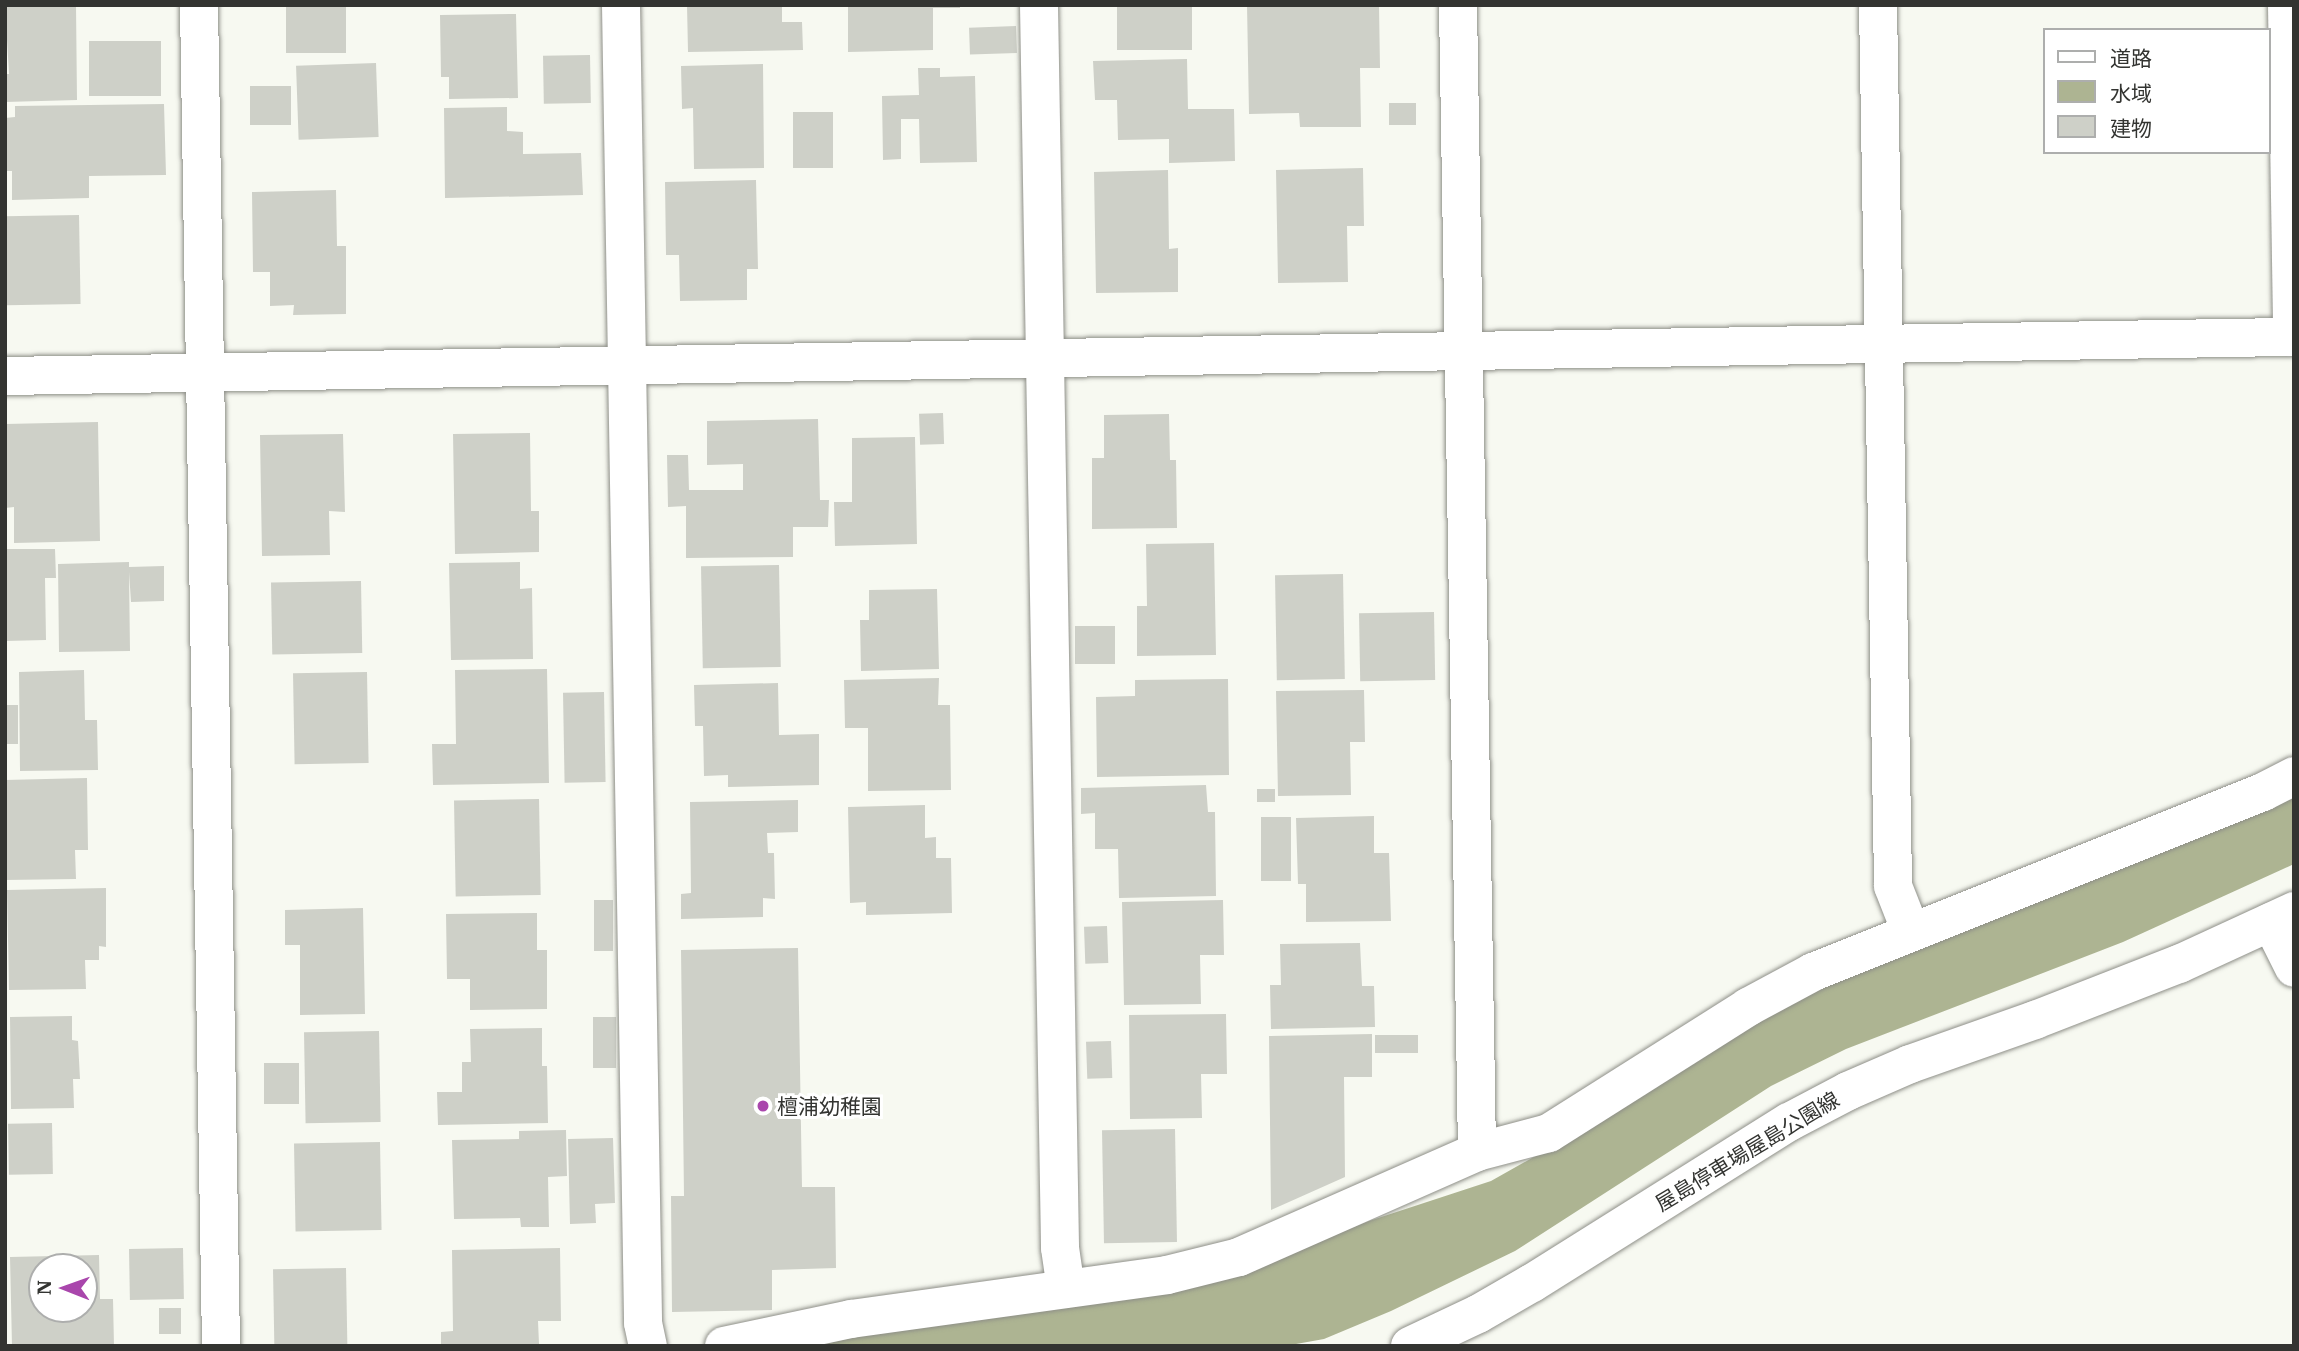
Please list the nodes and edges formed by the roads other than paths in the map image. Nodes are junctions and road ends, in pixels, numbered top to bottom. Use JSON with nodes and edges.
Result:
{"nodes":[{"id":1,"x":198,"y":5,"type":"edge"},
{"id":2,"x":621,"y":5,"type":"edge"},
{"id":3,"x":1039,"y":5,"type":"edge"},
{"id":4,"x":1458,"y":5,"type":"edge"},
{"id":5,"x":1878,"y":5,"type":"edge"},
{"id":6,"x":2287,"y":5,"type":"edge"},
{"id":7,"x":2293,"y":337,"type":"edge"},
{"id":8,"x":1884,"y":344,"type":"junction"},
{"id":9,"x":1464,"y":351,"type":"junction"},
{"id":10,"x":1045,"y":358,"type":"junction"},
{"id":11,"x":627,"y":365,"type":"junction"},
{"id":12,"x":205,"y":372,"type":"junction"},
{"id":13,"x":5,"y":376,"type":"edge"},
{"id":14,"x":2294,"y":776,"type":"edge"},
{"id":15,"x":2282,"y":916,"type":"edge"},
{"id":16,"x":1911,"y":932,"type":"junction"},
{"id":17,"x":2294,"y":968,"type":"edge"},
{"id":18,"x":1477,"y":1152,"type":"junction"},
{"id":19,"x":1066,"y":1289,"type":"junction"},
{"id":20,"x":221,"y":1346,"type":"edge"},
{"id":21,"x":648,"y":1346,"type":"edge"},
{"id":22,"x":724,"y":1346,"type":"edge"},
{"id":23,"x":1410,"y":1346,"type":"edge"}],
"edges":[{"from":1,"to":12,"type":"street"},
{"from":2,"to":11,"type":"street"},
{"from":3,"to":10,"type":"street"},
{"from":4,"to":9,"type":"street"},
{"from":5,"to":8,"type":"street"},
{"from":6,"to":7,"type":"street"},
{"from":7,"to":8,"type":"street"},
{"from":8,"to":9,"type":"street"},
{"from":8,"to":16,"type":"street"},
{"from":9,"to":10,"type":"street"},
{"from":9,"to":18,"type":"street"},
{"from":10,"to":11,"type":"street"},
{"from":10,"to":19,"type":"street"},
{"from":11,"to":12,"type":"street"},
{"from":11,"to":21,"type":"street"},
{"from":12,"to":13,"type":"street"},
{"from":12,"to":20,"type":"street"},
{"from":14,"to":16,"type":"street"},
{"from":15,"to":17,"type":"street"},
{"from":15,"to":23,"type":"street","name":"屋島停車場屋島公園線"},
{"from":16,"to":18,"type":"street"},
{"from":18,"to":19,"type":"street"},
{"from":19,"to":22,"type":"street"}]}
